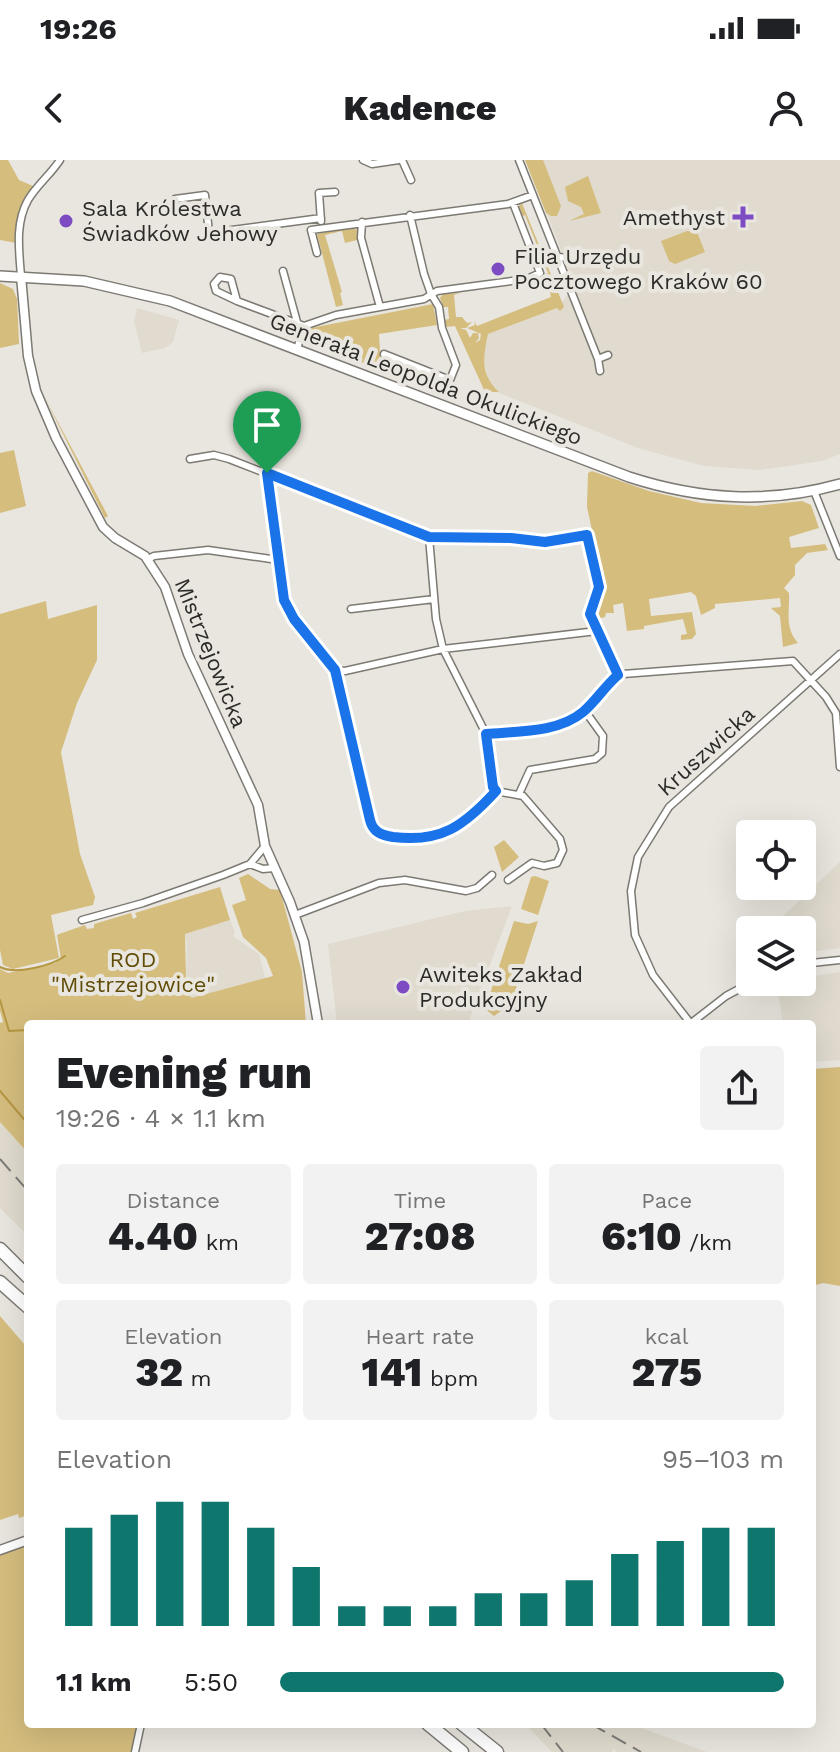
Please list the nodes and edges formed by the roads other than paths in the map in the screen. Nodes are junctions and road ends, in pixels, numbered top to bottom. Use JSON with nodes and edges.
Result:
{"nodes":[{"id":1,"x":60,"y":160,"type":"edge"},
{"id":2,"x":363,"y":160,"type":"edge"},
{"id":3,"x":401,"y":160,"type":"edge"},
{"id":4,"x":519,"y":160,"type":"edge"},
{"id":5,"x":411,"y":180,"type":"dead end"},
{"id":6,"x":335,"y":192,"type":"dead end"},
{"id":7,"x":533,"y":195,"type":"junction"},
{"id":8,"x":513,"y":203,"type":"junction"},
{"id":9,"x":176,"y":207,"type":"dead end"},
{"id":10,"x":410,"y":215,"type":"junction"},
{"id":11,"x":321,"y":218,"type":"junction"},
{"id":12,"x":362,"y":222,"type":"junction"},
{"id":13,"x":322,"y":228,"type":"junction"},
{"id":14,"x":317,"y":253,"type":"dead end"},
{"id":15,"x":557,"y":257,"type":"junction"},
{"id":16,"x":578,"y":259,"type":"dead end"},
{"id":17,"x":283,"y":271,"type":"dead end"},
{"id":18,"x":0,"y":276,"type":"edge"},
{"id":19,"x":21,"y":276,"type":"junction"},
{"id":20,"x":431,"y":294,"type":"junction"},
{"id":21,"x":237,"y":301,"type":"dead end"},
{"id":22,"x":380,"y":307,"type":"junction"},
{"id":23,"x":300,"y":324,"type":"junction"},
{"id":24,"x":297,"y":349,"type":"junction"},
{"id":25,"x":384,"y":354,"type":"dead end"},
{"id":26,"x":608,"y":355,"type":"dead end"},
{"id":27,"x":598,"y":359,"type":"junction"},
{"id":28,"x":600,"y":371,"type":"dead end"},
{"id":29,"x":190,"y":459,"type":"dead end"},
{"id":30,"x":267,"y":473,"type":"junction"},
{"id":31,"x":840,"y":484,"type":"edge"},
{"id":32,"x":814,"y":491,"type":"junction"},
{"id":33,"x":429,"y":537,"type":"junction"},
{"id":34,"x":840,"y":556,"type":"edge"},
{"id":35,"x":148,"y":559,"type":"junction"},
{"id":36,"x":278,"y":560,"type":"junction"},
{"id":37,"x":434,"y":599,"type":"junction"},
{"id":38,"x":351,"y":609,"type":"dead end"},
{"id":39,"x":597,"y":631,"type":"junction"},
{"id":40,"x":443,"y":649,"type":"junction"},
{"id":41,"x":840,"y":654,"type":"edge"},
{"id":42,"x":335,"y":670,"type":"junction"},
{"id":43,"x":618,"y":675,"type":"junction"},
{"id":44,"x":810,"y":680,"type":"junction"},
{"id":45,"x":585,"y":711,"type":"junction"},
{"id":46,"x":486,"y":734,"type":"junction"},
{"id":47,"x":840,"y":767,"type":"edge"},
{"id":48,"x":496,"y":791,"type":"junction"},
{"id":49,"x":519,"y":794,"type":"junction"},
{"id":50,"x":265,"y":846,"type":"junction"},
{"id":51,"x":250,"y":864,"type":"junction"},
{"id":52,"x":274,"y":868,"type":"junction"},
{"id":53,"x":492,"y":875,"type":"dead end"},
{"id":54,"x":508,"y":880,"type":"dead end"},
{"id":55,"x":295,"y":915,"type":"junction"},
{"id":56,"x":82,"y":920,"type":"dead end"},
{"id":57,"x":840,"y":960,"type":"edge"},
{"id":58,"x":816,"y":963,"type":"edge"},
{"id":59,"x":736,"y":991,"type":"edge"},
{"id":60,"x":317,"y":1020,"type":"edge"},
{"id":61,"x":687,"y":1020,"type":"edge"},
{"id":62,"x":695,"y":1020,"type":"edge"},
{"id":63,"x":0,"y":1249,"type":"edge"},
{"id":64,"x":24,"y":1273,"type":"edge"},
{"id":65,"x":0,"y":1282,"type":"edge"},
{"id":66,"x":24,"y":1303,"type":"edge"},
{"id":67,"x":24,"y":1541,"type":"edge"},
{"id":68,"x":0,"y":1550,"type":"edge"},
{"id":69,"x":140,"y":1728,"type":"edge"},
{"id":70,"x":433,"y":1728,"type":"edge"},
{"id":71,"x":467,"y":1728,"type":"edge"},
{"id":72,"x":135,"y":1752,"type":"edge"},
{"id":73,"x":462,"y":1752,"type":"edge"},
{"id":74,"x":497,"y":1752,"type":"edge"}],
"edges":[{"from":1,"to":19,"type":"street"},
{"from":2,"to":3,"type":"street"},
{"from":3,"to":5,"type":"street"},
{"from":4,"to":7,"type":"street"},
{"from":6,"to":11,"type":"street"},
{"from":7,"to":8,"type":"street"},
{"from":7,"to":15,"type":"street"},
{"from":8,"to":10,"type":"street"},
{"from":8,"to":20,"type":"street"},
{"from":9,"to":11,"type":"street"},
{"from":10,"to":12,"type":"street"},
{"from":10,"to":20,"type":"street"},
{"from":11,"to":13,"type":"street"},
{"from":12,"to":13,"type":"street"},
{"from":12,"to":22,"type":"street"},
{"from":13,"to":14,"type":"street"},
{"from":15,"to":16,"type":"street"},
{"from":15,"to":27,"type":"street"},
{"from":17,"to":23,"type":"street"},
{"from":18,"to":19,"type":"main road","name":"Generała Leopolda Okulickiego"},
{"from":19,"to":24,"type":"main road","name":"Generała Leopolda Okulickiego"},
{"from":19,"to":35,"type":"street","name":"Mistrzejowicka"},
{"from":20,"to":22,"type":"street"},
{"from":20,"to":25,"type":"street"},
{"from":21,"to":23,"type":"street"},
{"from":22,"to":23,"type":"street"},
{"from":23,"to":24,"type":"street"},
{"from":24,"to":32,"type":"main road","name":"Generała Leopolda Okulickiego"},
{"from":26,"to":27,"type":"street"},
{"from":27,"to":28,"type":"street"},
{"from":29,"to":30,"type":"street"},
{"from":30,"to":33,"type":"street"},
{"from":30,"to":36,"type":"street"},
{"from":31,"to":32,"type":"main road","name":"Generała Leopolda Okulickiego"},
{"from":32,"to":34,"type":"street"},
{"from":33,"to":37,"type":"street"},
{"from":33,"to":39,"type":"street"},
{"from":35,"to":36,"type":"street"},
{"from":35,"to":50,"type":"street","name":"Mistrzejowicka"},
{"from":36,"to":42,"type":"street"},
{"from":37,"to":38,"type":"street"},
{"from":37,"to":40,"type":"street"},
{"from":39,"to":40,"type":"street"},
{"from":39,"to":43,"type":"street"},
{"from":40,"to":42,"type":"street"},
{"from":40,"to":46,"type":"street"},
{"from":41,"to":44,"type":"street","name":"Kruszwicka"},
{"from":42,"to":48,"type":"street"},
{"from":43,"to":44,"type":"street"},
{"from":43,"to":45,"type":"street"},
{"from":44,"to":47,"type":"street"},
{"from":44,"to":61,"type":"street","name":"Kruszwicka"},
{"from":45,"to":46,"type":"street"},
{"from":45,"to":49,"type":"street"},
{"from":46,"to":48,"type":"street"},
{"from":48,"to":49,"type":"street"},
{"from":49,"to":54,"type":"street"},
{"from":50,"to":51,"type":"street"},
{"from":50,"to":52,"type":"street","name":"Mistrzejowicka"},
{"from":51,"to":52,"type":"street"},
{"from":51,"to":56,"type":"street"},
{"from":52,"to":55,"type":"street","name":"Mistrzejowicka"},
{"from":53,"to":55,"type":"street"},
{"from":55,"to":60,"type":"street","name":"Mistrzejowicka"},
{"from":57,"to":58,"type":"street"},
{"from":59,"to":62,"type":"street"},
{"from":63,"to":64,"type":"highway"},
{"from":65,"to":66,"type":"highway"},
{"from":67,"to":68,"type":"street"},
{"from":69,"to":72,"type":"street"},
{"from":70,"to":73,"type":"highway"},
{"from":71,"to":74,"type":"highway"}]}
